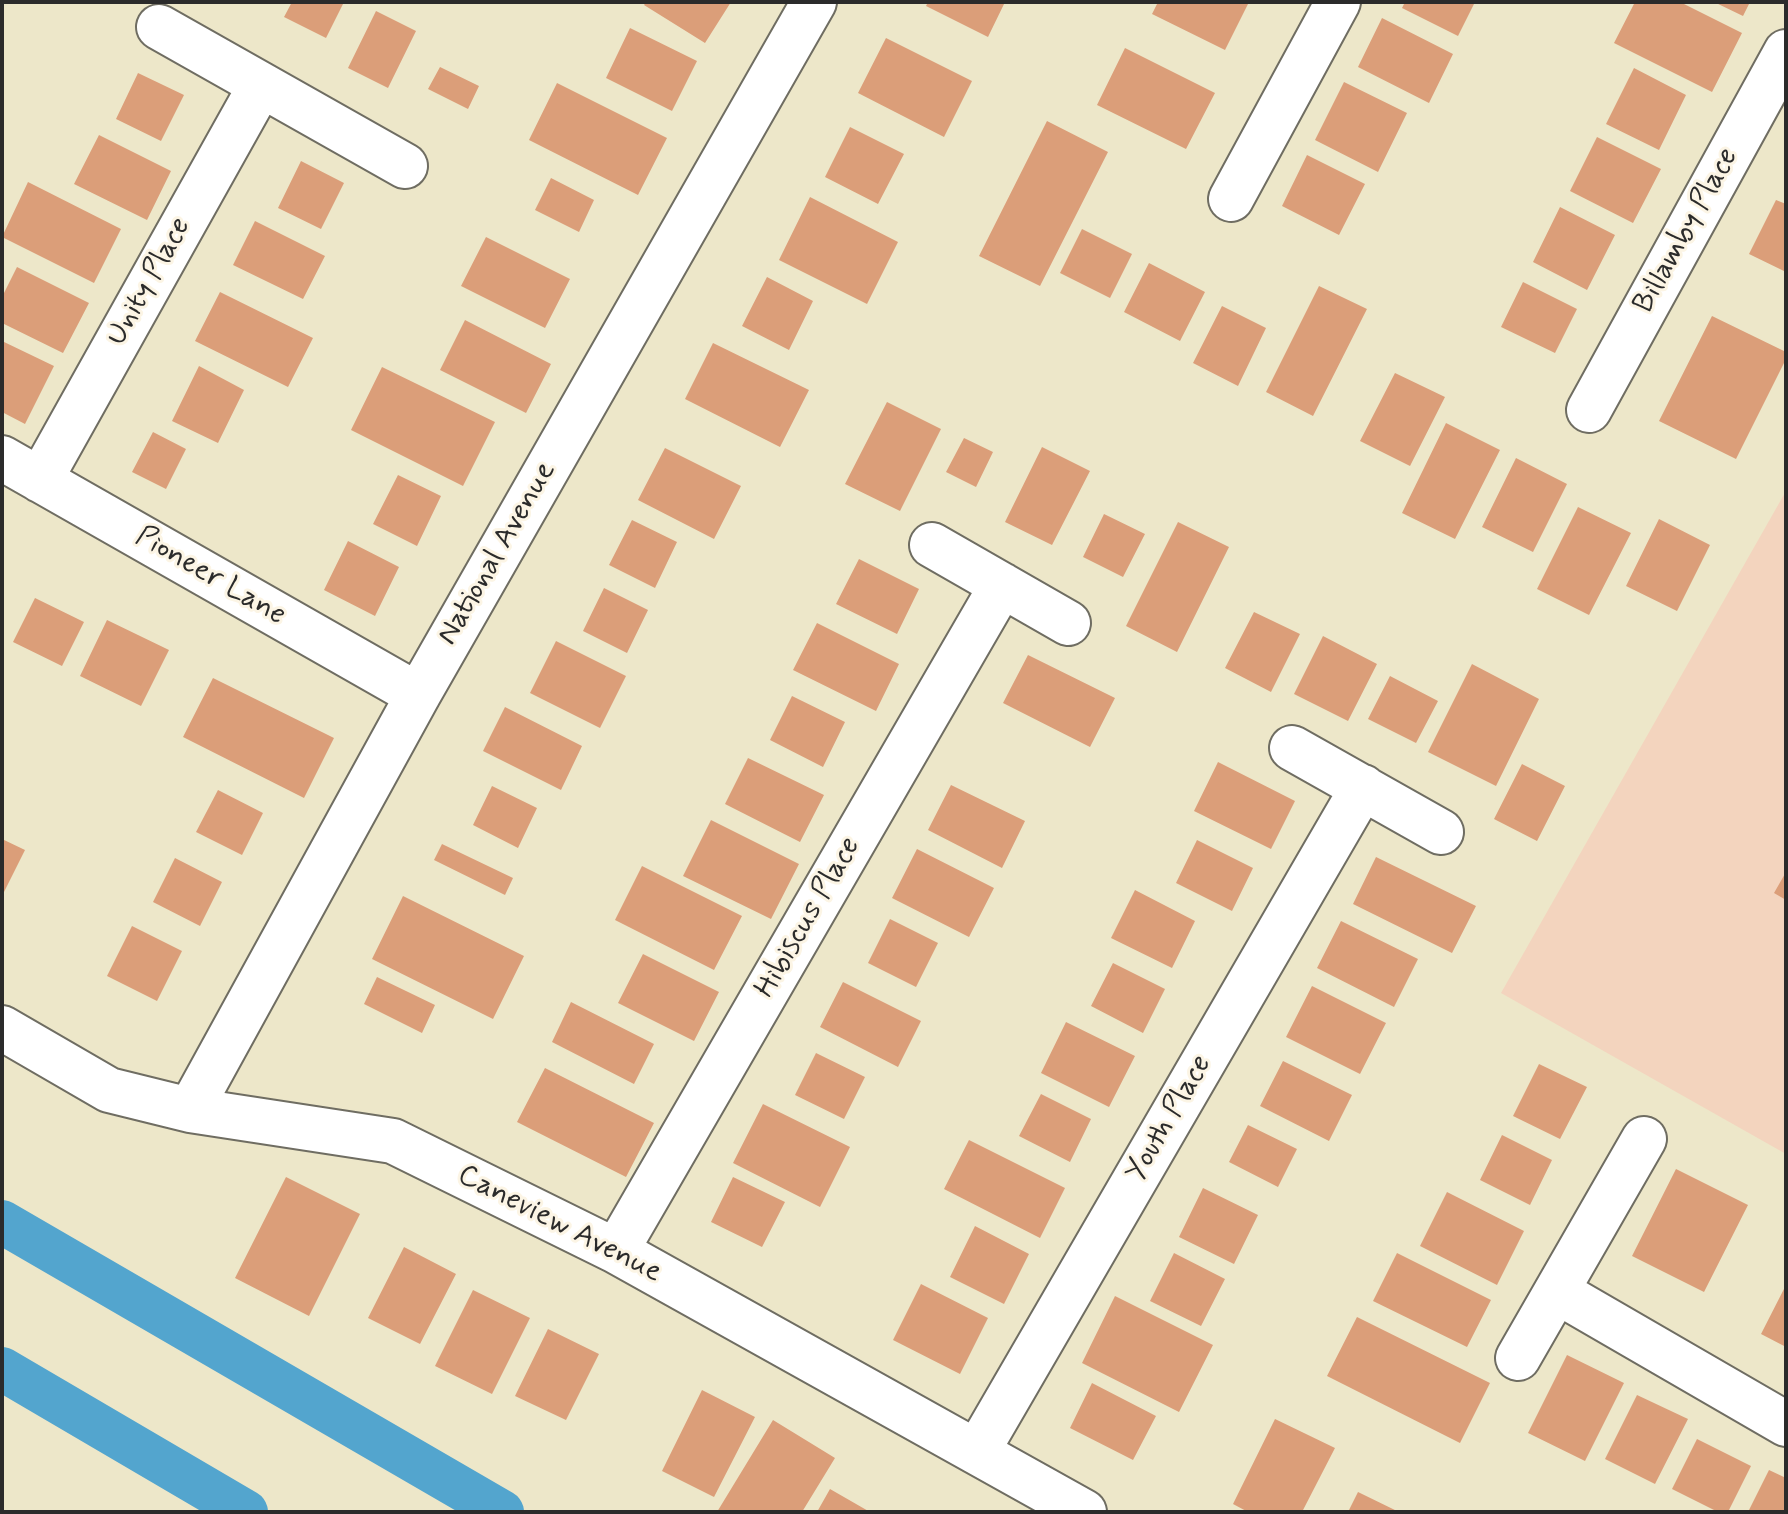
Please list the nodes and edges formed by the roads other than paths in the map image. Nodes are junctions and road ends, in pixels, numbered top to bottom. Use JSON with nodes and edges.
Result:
{"nodes":[{"id":1,"x":814,"y":2,"type":"edge"},
{"id":2,"x":1338,"y":2,"type":"edge"},
{"id":3,"x":159,"y":27,"type":"dead end"},
{"id":4,"x":1786,"y":52,"type":"edge"},
{"id":5,"x":261,"y":85,"type":"junction"},
{"id":6,"x":405,"y":166,"type":"dead end"},
{"id":7,"x":1231,"y":199,"type":"dead end"},
{"id":8,"x":1589,"y":410,"type":"dead end"},
{"id":9,"x":2,"y":458,"type":"edge"},
{"id":10,"x":40,"y":480,"type":"junction"},
{"id":11,"x":932,"y":545,"type":"dead end"},
{"id":12,"x":1002,"y":585,"type":"junction"},
{"id":13,"x":1068,"y":623,"type":"dead end"},
{"id":14,"x":418,"y":695,"type":"junction"},
{"id":15,"x":1292,"y":748,"type":"dead end"},
{"id":16,"x":1363,"y":787,"type":"junction"},
{"id":17,"x":1441,"y":832,"type":"dead end"},
{"id":18,"x":2,"y":1028,"type":"edge"},
{"id":19,"x":190,"y":1110,"type":"junction"},
{"id":20,"x":1644,"y":1139,"type":"dead end"},
{"id":21,"x":616,"y":1251,"type":"junction"},
{"id":22,"x":1558,"y":1292,"type":"junction"},
{"id":23,"x":1518,"y":1358,"type":"dead end"},
{"id":24,"x":1786,"y":1424,"type":"edge"},
{"id":25,"x":978,"y":1450,"type":"junction"},
{"id":26,"x":1084,"y":1512,"type":"edge"}],
"edges":[{"from":1,"to":14,"type":"street","name":"National Avenue"},
{"from":2,"to":7,"type":"street"},
{"from":3,"to":5,"type":"street"},
{"from":4,"to":8,"type":"street","name":"Billamby Place"},
{"from":5,"to":6,"type":"street"},
{"from":5,"to":10,"type":"street","name":"Unity Place"},
{"from":9,"to":10,"type":"street","name":"Pioneer Lane"},
{"from":10,"to":14,"type":"street","name":"Pioneer Lane"},
{"from":11,"to":12,"type":"street"},
{"from":12,"to":13,"type":"street"},
{"from":12,"to":21,"type":"street","name":"Hibiscus Place"},
{"from":14,"to":19,"type":"street","name":"National Avenue"},
{"from":15,"to":16,"type":"street"},
{"from":16,"to":17,"type":"street"},
{"from":16,"to":25,"type":"street","name":"Youth Place"},
{"from":18,"to":19,"type":"street","name":"Caneview Avenue"},
{"from":19,"to":21,"type":"street","name":"Caneview Avenue"},
{"from":20,"to":22,"type":"street"},
{"from":21,"to":25,"type":"street","name":"Caneview Avenue"},
{"from":22,"to":23,"type":"street"},
{"from":22,"to":24,"type":"street"},
{"from":25,"to":26,"type":"street","name":"Caneview Avenue"}]}
